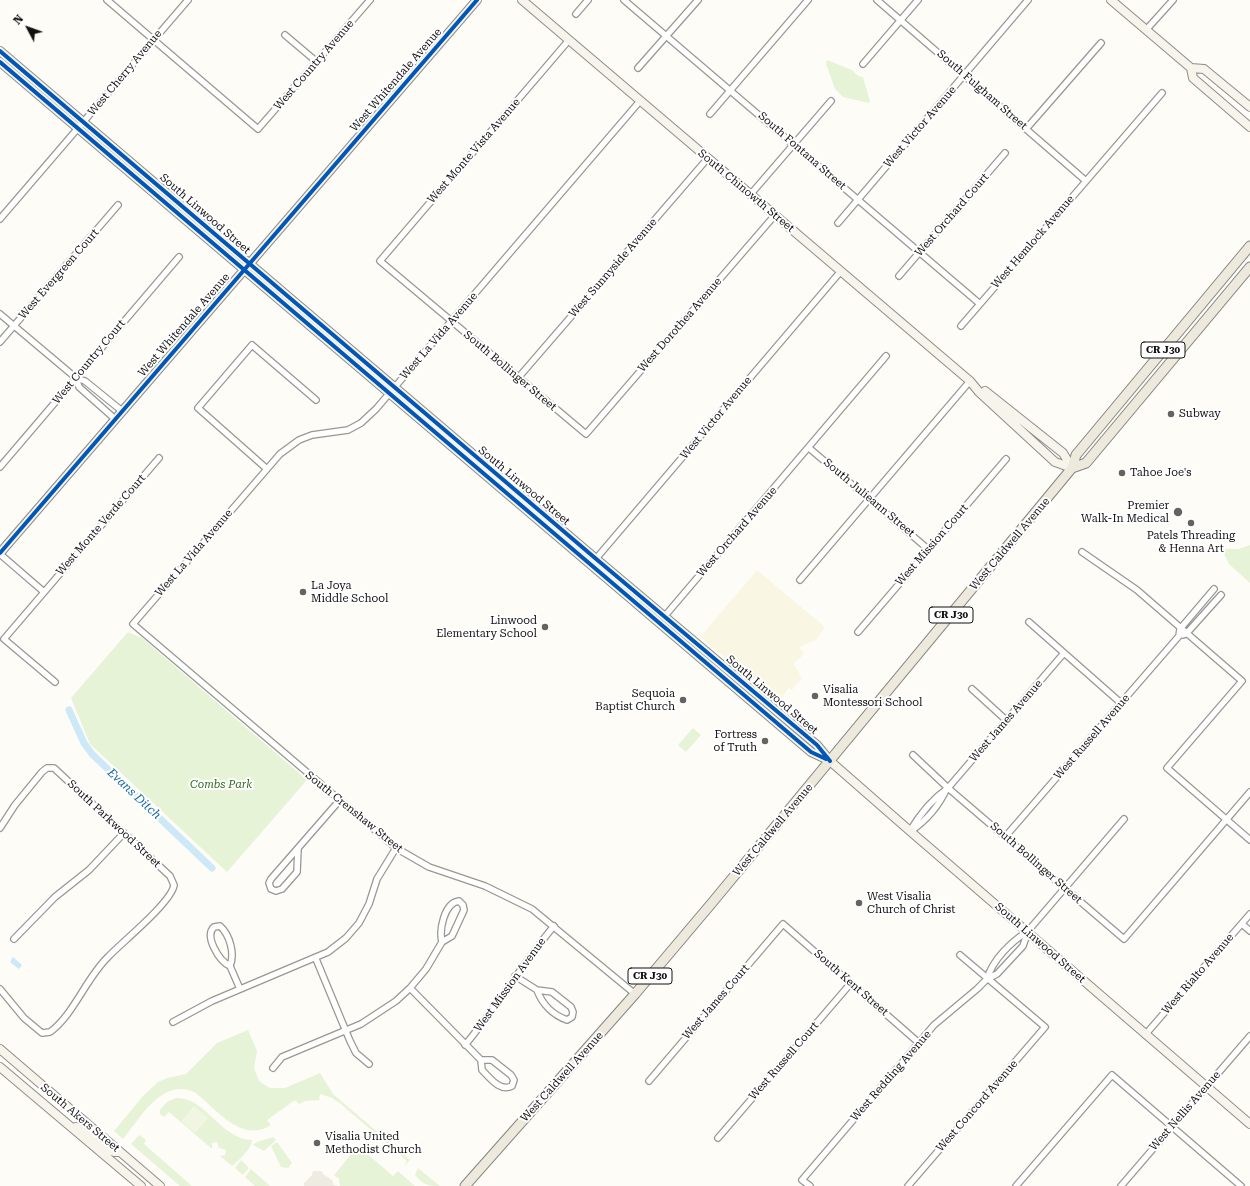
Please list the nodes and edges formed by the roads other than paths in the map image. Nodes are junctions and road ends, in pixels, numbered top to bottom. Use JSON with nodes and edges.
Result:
{"nodes":[{"id":1,"x":107,"y":0,"type":"edge"},
{"id":2,"x":188,"y":0,"type":"edge"},
{"id":3,"x":370,"y":0,"type":"edge"},
{"id":4,"x":476,"y":0,"type":"edge"},
{"id":5,"x":522,"y":0,"type":"edge"},
{"id":6,"x":588,"y":0,"type":"edge"},
{"id":7,"x":624,"y":0,"type":"edge"},
{"id":8,"x":698,"y":0,"type":"edge"},
{"id":9,"x":808,"y":0,"type":"edge"},
{"id":10,"x":877,"y":0,"type":"edge"},
{"id":11,"x":918,"y":0,"type":"edge"},
{"id":12,"x":1028,"y":0,"type":"edge"},
{"id":13,"x":1110,"y":0,"type":"edge"},
{"id":14,"x":1173,"y":0,"type":"edge"},
{"id":15,"x":576,"y":14,"type":"dead end"},
{"id":16,"x":900,"y":20,"type":"junction"},
{"id":17,"x":1146,"y":30,"type":"junction"},
{"id":18,"x":285,"y":35,"type":"dead end"},
{"id":19,"x":667,"y":36,"type":"junction"},
{"id":20,"x":569,"y":40,"type":"junction"},
{"id":21,"x":153,"y":41,"type":"junction"},
{"id":22,"x":1100,"y":43,"type":"dead end"},
{"id":23,"x":0,"y":51,"type":"edge"},
{"id":24,"x":0,"y":62,"type":"edge"},
{"id":25,"x":317,"y":62,"type":"junction"},
{"id":26,"x":863,"y":64,"type":"dead end"},
{"id":27,"x":638,"y":68,"type":"dead end"},
{"id":28,"x":1191,"y":68,"type":"junction"},
{"id":29,"x":964,"y":75,"type":"junction"},
{"id":30,"x":731,"y":90,"type":"junction"},
{"id":31,"x":1162,"y":93,"type":"dead end"},
{"id":32,"x":640,"y":101,"type":"junction"},
{"id":33,"x":831,"y":101,"type":"dead end"},
{"id":34,"x":1250,"y":108,"type":"edge"},
{"id":35,"x":710,"y":114,"type":"dead end"},
{"id":36,"x":84,"y":122,"type":"junction"},
{"id":37,"x":1250,"y":127,"type":"edge"},
{"id":38,"x":77,"y":128,"type":"junction"},
{"id":39,"x":1026,"y":129,"type":"junction"},
{"id":40,"x":794,"y":144,"type":"junction"},
{"id":41,"x":1005,"y":153,"type":"dead end"},
{"id":42,"x":708,"y":158,"type":"junction"},
{"id":43,"x":1086,"y":181,"type":"junction"},
{"id":44,"x":750,"y":195,"type":"junction"},
{"id":45,"x":858,"y":199,"type":"junction"},
{"id":46,"x":118,"y":205,"type":"dead end"},
{"id":47,"x":775,"y":215,"type":"junction"},
{"id":48,"x":0,"y":218,"type":"edge"},
{"id":49,"x":838,"y":223,"type":"dead end"},
{"id":50,"x":1250,"y":246,"type":"edge"},
{"id":51,"x":920,"y":252,"type":"junction"},
{"id":52,"x":179,"y":257,"type":"dead end"},
{"id":53,"x":380,"y":261,"type":"joint"},
{"id":54,"x":247,"y":267,"type":"junction"},
{"id":55,"x":1250,"y":267,"type":"edge"},
{"id":56,"x":840,"y":271,"type":"junction"},
{"id":57,"x":899,"y":276,"type":"dead end"},
{"id":58,"x":1215,"y":288,"type":"junction"},
{"id":59,"x":980,"y":304,"type":"junction"},
{"id":60,"x":0,"y":314,"type":"edge"},
{"id":61,"x":452,"y":322,"type":"junction"},
{"id":62,"x":14,"y":326,"type":"junction"},
{"id":63,"x":961,"y":326,"type":"dead end"},
{"id":64,"x":0,"y":342,"type":"edge"},
{"id":65,"x":886,"y":356,"type":"dead end"},
{"id":66,"x":1165,"y":367,"type":"junction"},
{"id":67,"x":76,"y":378,"type":"junction"},
{"id":68,"x":518,"y":378,"type":"junction"},
{"id":69,"x":970,"y":381,"type":"junction"},
{"id":70,"x":392,"y":390,"type":"junction"},
{"id":71,"x":316,"y":400,"type":"dead end"},
{"id":72,"x":122,"y":412,"type":"junction"},
{"id":73,"x":116,"y":419,"type":"junction"},
{"id":74,"x":586,"y":434,"type":"joint"},
{"id":75,"x":809,"y":448,"type":"junction"},
{"id":76,"x":159,"y":458,"type":"dead end"},
{"id":77,"x":1006,"y":459,"type":"dead end"},
{"id":78,"x":475,"y":466,"type":"junction"},
{"id":79,"x":0,"y":467,"type":"edge"},
{"id":80,"x":1072,"y":468,"type":"junction"},
{"id":81,"x":267,"y":469,"type":"junction"},
{"id":82,"x":869,"y":499,"type":"junction"},
{"id":83,"x":532,"y":504,"type":"junction"},
{"id":84,"x":928,"y":549,"type":"junction"},
{"id":85,"x":1082,"y":552,"type":"dead end"},
{"id":86,"x":0,"y":554,"type":"edge"},
{"id":87,"x":593,"y":561,"type":"junction"},
{"id":88,"x":800,"y":580,"type":"dead end"},
{"id":89,"x":1214,"y":589,"type":"dead end"},
{"id":90,"x":44,"y":592,"type":"junction"},
{"id":91,"x":624,"y":592,"type":"junction"},
{"id":92,"x":1220,"y":595,"type":"dead end"},
{"id":93,"x":664,"y":617,"type":"junction"},
{"id":94,"x":1029,"y":622,"type":"dead end"},
{"id":95,"x":133,"y":624,"type":"joint"},
{"id":96,"x":858,"y":632,"type":"dead end"},
{"id":97,"x":1182,"y":633,"type":"junction"},
{"id":98,"x":1064,"y":653,"type":"junction"},
{"id":99,"x":55,"y":682,"type":"dead end"},
{"id":100,"x":972,"y":689,"type":"dead end"},
{"id":101,"x":1122,"y":704,"type":"junction"},
{"id":102,"x":1006,"y":720,"type":"junction"},
{"id":103,"x":913,"y":755,"type":"dead end"},
{"id":104,"x":830,"y":761,"type":"junction"},
{"id":105,"x":948,"y":788,"type":"junction"},
{"id":106,"x":1250,"y":792,"type":"edge"},
{"id":107,"x":339,"y":801,"type":"junction"},
{"id":108,"x":1226,"y":819,"type":"junction"},
{"id":109,"x":1124,"y":820,"type":"dead end"},
{"id":110,"x":0,"y":828,"type":"edge"},
{"id":111,"x":910,"y":831,"type":"junction"},
{"id":112,"x":124,"y":834,"type":"junction"},
{"id":113,"x":1005,"y":837,"type":"junction"},
{"id":114,"x":1250,"y":840,"type":"edge"},
{"id":115,"x":396,"y":848,"type":"junction"},
{"id":116,"x":298,"y":849,"type":"junction"},
{"id":117,"x":1065,"y":889,"type":"junction"},
{"id":118,"x":1250,"y":914,"type":"edge"},
{"id":119,"x":784,"y":924,"type":"joint"},
{"id":120,"x":1242,"y":924,"type":"junction"},
{"id":121,"x":554,"y":926,"type":"junction"},
{"id":122,"x":1250,"y":931,"type":"edge"},
{"id":123,"x":1028,"y":932,"type":"junction"},
{"id":124,"x":14,"y":939,"type":"dead end"},
{"id":125,"x":442,"y":942,"type":"junction"},
{"id":126,"x":960,"y":955,"type":"dead end"},
{"id":127,"x":316,"y":959,"type":"junction"},
{"id":128,"x":230,"y":966,"type":"junction"},
{"id":129,"x":515,"y":976,"type":"junction"},
{"id":130,"x":987,"y":979,"type":"junction"},
{"id":131,"x":851,"y":984,"type":"junction"},
{"id":132,"x":410,"y":988,"type":"junction"},
{"id":133,"x":0,"y":989,"type":"edge"},
{"id":134,"x":240,"y":989,"type":"junction"},
{"id":135,"x":537,"y":990,"type":"junction"},
{"id":136,"x":634,"y":994,"type":"junction"},
{"id":137,"x":174,"y":1022,"type":"dead end"},
{"id":138,"x":346,"y":1032,"type":"junction"},
{"id":139,"x":1146,"y":1035,"type":"junction"},
{"id":140,"x":1250,"y":1036,"type":"edge"},
{"id":141,"x":919,"y":1043,"type":"junction"},
{"id":142,"x":465,"y":1045,"type":"junction"},
{"id":143,"x":0,"y":1050,"type":"edge"},
{"id":144,"x":0,"y":1056,"type":"edge"},
{"id":145,"x":481,"y":1060,"type":"junction"},
{"id":146,"x":16,"y":1064,"type":"junction"},
{"id":147,"x":369,"y":1064,"type":"dead end"},
{"id":148,"x":0,"y":1067,"type":"edge"},
{"id":149,"x":272,"y":1068,"type":"dead end"},
{"id":150,"x":649,"y":1080,"type":"dead end"},
{"id":151,"x":1206,"y":1086,"type":"junction"},
{"id":152,"x":62,"y":1120,"type":"junction"},
{"id":153,"x":1250,"y":1124,"type":"edge"},
{"id":154,"x":1172,"y":1127,"type":"junction"},
{"id":155,"x":718,"y":1138,"type":"dead end"},
{"id":156,"x":119,"y":1152,"type":"junction"},
{"id":157,"x":142,"y":1186,"type":"edge"},
{"id":158,"x":160,"y":1186,"type":"edge"},
{"id":159,"x":465,"y":1186,"type":"edge"},
{"id":160,"x":810,"y":1186,"type":"edge"},
{"id":161,"x":908,"y":1186,"type":"edge"},
{"id":162,"x":1016,"y":1186,"type":"edge"},
{"id":163,"x":1121,"y":1186,"type":"edge"},
{"id":164,"x":1241,"y":1186,"type":"edge"}],
"edges":[{"from":1,"to":21,"type":"street"},
{"from":2,"to":21,"type":"street","name":"West Cherry Avenue"},
{"from":3,"to":25,"type":"street","name":"West Country Avenue"},
{"from":4,"to":54,"type":"street","name":"West Whitendale Avenue"},
{"from":5,"to":20,"type":"street","name":"South Chinowth Street"},
{"from":6,"to":15,"type":"street"},
{"from":7,"to":19,"type":"street","name":"South Fontana Street"},
{"from":8,"to":19,"type":"street"},
{"from":9,"to":30,"type":"street"},
{"from":10,"to":16,"type":"street","name":"South Fulgham Street"},
{"from":11,"to":16,"type":"street"},
{"from":12,"to":29,"type":"street","name":"West Victor Avenue"},
{"from":13,"to":17,"type":"street"},
{"from":14,"to":17,"type":"street"},
{"from":16,"to":26,"type":"street"},
{"from":16,"to":29,"type":"street","name":"South Fulgham Street"},
{"from":17,"to":28,"type":"street"},
{"from":18,"to":25,"type":"street"},
{"from":19,"to":27,"type":"street"},
{"from":19,"to":30,"type":"street","name":"South Fontana Street"},
{"from":20,"to":32,"type":"street","name":"South Chinowth Street"},
{"from":20,"to":53,"type":"street","name":"West Monte Vista Avenue"},
{"from":21,"to":25,"type":"street","name":"West Country Avenue"},
{"from":21,"to":36,"type":"street","name":"West Cherry Avenue"},
{"from":22,"to":39,"type":"street"},
{"from":23,"to":36,"type":"street","name":"South Linwood Street"},
{"from":24,"to":38,"type":"street","name":"South Linwood Street"},
{"from":28,"to":34,"type":"street"},
{"from":28,"to":37,"type":"street"},
{"from":29,"to":39,"type":"street","name":"South Fulgham Street"},
{"from":29,"to":45,"type":"street","name":"West Victor Avenue"},
{"from":30,"to":35,"type":"street"},
{"from":30,"to":40,"type":"street","name":"South Fontana Street"},
{"from":31,"to":43,"type":"street","name":"West Hemlock Avenue"},
{"from":32,"to":42,"type":"street","name":"South Chinowth Street"},
{"from":32,"to":61,"type":"street","name":"West La Vida Avenue"},
{"from":33,"to":40,"type":"street"},
{"from":36,"to":38,"type":"street","name":"West Cherry Avenue"},
{"from":36,"to":54,"type":"street","name":"South Linwood Street"},
{"from":38,"to":48,"type":"street","name":"West Cherry Avenue"},
{"from":38,"to":54,"type":"street","name":"South Linwood Street"},
{"from":39,"to":43,"type":"street","name":"South Fulgham Street"},
{"from":40,"to":44,"type":"street"},
{"from":40,"to":45,"type":"street","name":"South Fontana Street"},
{"from":41,"to":51,"type":"street","name":"West Orchard Court"},
{"from":42,"to":44,"type":"street","name":"South Chinowth Street"},
{"from":42,"to":68,"type":"street","name":"West Sunnyside Avenue"},
{"from":43,"to":59,"type":"street","name":"West Hemlock Avenue"},
{"from":44,"to":47,"type":"street","name":"South Chinowth Street"},
{"from":45,"to":49,"type":"street","name":"West Victor Avenue"},
{"from":45,"to":51,"type":"street","name":"South Fontana Street"},
{"from":46,"to":62,"type":"street","name":"West Evergreen Court"},
{"from":47,"to":56,"type":"street","name":"South Chinowth Street"},
{"from":47,"to":74,"type":"street","name":"West Dorothea Avenue"},
{"from":50,"to":58,"type":"main road","name":"West Caldwell Avenue","number":"CR J30"},
{"from":51,"to":57,"type":"street","name":"West Orchard Court"},
{"from":51,"to":59,"type":"street","name":"South Fontana Street"},
{"from":52,"to":67,"type":"street","name":"West Country Court"},
{"from":53,"to":61,"type":"street","name":"South Bollinger Street"},
{"from":54,"to":70,"type":"street","name":"South Linwood Street"},
{"from":54,"to":72,"type":"street","name":"West Whitendale Avenue"},
{"from":55,"to":66,"type":"main road","name":"West Caldwell Avenue","number":"CR J30"},
{"from":56,"to":69,"type":"street","name":"South Chinowth Street"},
{"from":56,"to":87,"type":"street","name":"West Victor Avenue"},
{"from":58,"to":66,"type":"main road"},
{"from":58,"to":80,"type":"main road","name":"West Caldwell Avenue","number":"CR J30"},
{"from":59,"to":63,"type":"street","name":"West Hemlock Avenue"},
{"from":60,"to":62,"type":"street"},
{"from":61,"to":68,"type":"street","name":"South Bollinger Street"},
{"from":61,"to":70,"type":"street","name":"West La Vida Avenue"},
{"from":62,"to":64,"type":"street","name":"West Evergreen Court"},
{"from":62,"to":67,"type":"street"},
{"from":65,"to":75,"type":"street"},
{"from":66,"to":80,"type":"main road","name":"West Caldwell Avenue","number":"CR J30"},
{"from":67,"to":72,"type":"street"},
{"from":67,"to":73,"type":"street"},
{"from":67,"to":79,"type":"street","name":"West Country Court"},
{"from":68,"to":74,"type":"street","name":"South Bollinger Street"},
{"from":69,"to":80,"type":"street","name":"South Chinowth Street"},
{"from":69,"to":80,"type":"street","name":"South Chinowth Street"},
{"from":69,"to":82,"type":"street"},
{"from":70,"to":78,"type":"street","name":"South Linwood Street"},
{"from":70,"to":81,"type":"street","name":"West La Vida Avenue"},
{"from":70,"to":83,"type":"street","name":"South Linwood Street"},
{"from":71,"to":81,"type":"street"},
{"from":72,"to":73,"type":"street","name":"West Whitendale Avenue"},
{"from":73,"to":86,"type":"street","name":"West Whitendale Avenue"},
{"from":75,"to":82,"type":"street","name":"South Julieann Street"},
{"from":75,"to":93,"type":"street","name":"West Orchard Avenue"},
{"from":76,"to":90,"type":"street","name":"West Monte Verde Court"},
{"from":77,"to":84,"type":"street","name":"West Mission Court"},
{"from":78,"to":83,"type":"street"},
{"from":78,"to":87,"type":"street","name":"South Linwood Street"},
{"from":80,"to":104,"type":"main road","name":"West Caldwell Avenue","number":"CR J30"},
{"from":81,"to":95,"type":"street","name":"West La Vida Avenue"},
{"from":82,"to":84,"type":"street","name":"South Julieann Street"},
{"from":82,"to":88,"type":"street"},
{"from":83,"to":87,"type":"street","name":"South Linwood Street"},
{"from":84,"to":96,"type":"street","name":"West Mission Court"},
{"from":85,"to":97,"type":"street"},
{"from":86,"to":90,"type":"street"},
{"from":87,"to":91,"type":"street","name":"South Linwood Street"},
{"from":87,"to":93,"type":"street","name":"South Linwood Street"},
{"from":89,"to":97,"type":"street","name":"West Russell Avenue"},
{"from":90,"to":99,"type":"street","name":"West Monte Verde Court"},
{"from":91,"to":93,"type":"street"},
{"from":91,"to":104,"type":"street","name":"South Linwood Street"},
{"from":92,"to":97,"type":"street","name":"West Russell Avenue"},
{"from":93,"to":104,"type":"street","name":"South Linwood Street"},
{"from":94,"to":98,"type":"street"},
{"from":95,"to":107,"type":"street","name":"South Crenshaw Street"},
{"from":97,"to":101,"type":"street","name":"West Russell Avenue"},
{"from":97,"to":108,"type":"street"},
{"from":98,"to":101,"type":"street"},
{"from":98,"to":102,"type":"street","name":"West James Avenue"},
{"from":100,"to":102,"type":"street"},
{"from":101,"to":113,"type":"street","name":"West Russell Avenue"},
{"from":102,"to":105,"type":"street","name":"West James Avenue"},
{"from":103,"to":105,"type":"street","name":"South Bollinger Street"},
{"from":104,"to":111,"type":"street","name":"South Linwood Street"},
{"from":104,"to":136,"type":"main road","name":"West Caldwell Avenue","number":"CR J30"},
{"from":105,"to":111,"type":"street","name":"West James Avenue"},
{"from":105,"to":113,"type":"street","name":"South Bollinger Street"},
{"from":106,"to":108,"type":"street"},
{"from":107,"to":115,"type":"street","name":"South Crenshaw Street"},
{"from":107,"to":116,"type":"street"},
{"from":108,"to":114,"type":"street"},
{"from":108,"to":117,"type":"street","name":"South Bollinger Street"},
{"from":109,"to":117,"type":"street","name":"West Redding Avenue"},
{"from":110,"to":112,"type":"street","name":"South Parkwood Street"},
{"from":111,"to":123,"type":"street","name":"South Linwood Street"},
{"from":112,"to":124,"type":"street"},
{"from":112,"to":133,"type":"street","name":"South Parkwood Street"},
{"from":113,"to":117,"type":"street","name":"South Bollinger Street"},
{"from":115,"to":121,"type":"street","name":"South Crenshaw Street"},
{"from":115,"to":127,"type":"street"},
{"from":116,"to":116,"type":"street"},
{"from":117,"to":123,"type":"street","name":"West Redding Avenue"},
{"from":118,"to":120,"type":"street","name":"West Rialto Avenue"},
{"from":119,"to":131,"type":"street","name":"South Kent Street"},
{"from":119,"to":150,"type":"street","name":"West James Court"},
{"from":120,"to":122,"type":"street"},
{"from":120,"to":139,"type":"street","name":"West Rialto Avenue"},
{"from":121,"to":129,"type":"street","name":"West Mission Avenue"},
{"from":121,"to":136,"type":"street","name":"South Crenshaw Street"},
{"from":123,"to":130,"type":"street","name":"West Redding Avenue"},
{"from":123,"to":130,"type":"street","name":"West Redding Avenue"},
{"from":123,"to":139,"type":"street","name":"South Linwood Street"},
{"from":125,"to":125,"type":"street"},
{"from":125,"to":132,"type":"street"},
{"from":126,"to":130,"type":"street"},
{"from":127,"to":134,"type":"street"},
{"from":127,"to":138,"type":"street"},
{"from":128,"to":128,"type":"street"},
{"from":128,"to":134,"type":"street"},
{"from":129,"to":135,"type":"street"},
{"from":129,"to":142,"type":"street","name":"West Mission Avenue"},
{"from":130,"to":141,"type":"street","name":"West Redding Avenue"},
{"from":130,"to":161,"type":"street","name":"West Concord Avenue"},
{"from":131,"to":141,"type":"street","name":"South Kent Street"},
{"from":131,"to":155,"type":"street","name":"West Russell Court"},
{"from":132,"to":138,"type":"street"},
{"from":132,"to":142,"type":"street"},
{"from":134,"to":137,"type":"street"},
{"from":135,"to":135,"type":"street"},
{"from":136,"to":159,"type":"main road","name":"West Caldwell Avenue","number":"CR J30"},
{"from":138,"to":147,"type":"street"},
{"from":138,"to":149,"type":"street"},
{"from":139,"to":151,"type":"street","name":"South Linwood Street"},
{"from":140,"to":151,"type":"street","name":"West Nellis Avenue"},
{"from":141,"to":160,"type":"street","name":"West Redding Avenue"},
{"from":142,"to":145,"type":"street"},
{"from":143,"to":146,"type":"street","name":"South Akers Street"},
{"from":144,"to":146,"type":"street"},
{"from":145,"to":145,"type":"street"},
{"from":146,"to":156,"type":"street","name":"South Akers Street"},
{"from":148,"to":152,"type":"street","name":"South Akers Street"},
{"from":151,"to":153,"type":"street","name":"South Linwood Street"},
{"from":151,"to":154,"type":"street","name":"West Nellis Avenue"},
{"from":152,"to":156,"type":"street"},
{"from":152,"to":157,"type":"street","name":"South Akers Street"},
{"from":154,"to":162,"type":"street"},
{"from":154,"to":163,"type":"street","name":"West Nellis Avenue"},
{"from":154,"to":164,"type":"street"},
{"from":156,"to":158,"type":"street","name":"South Akers Street"}]}
